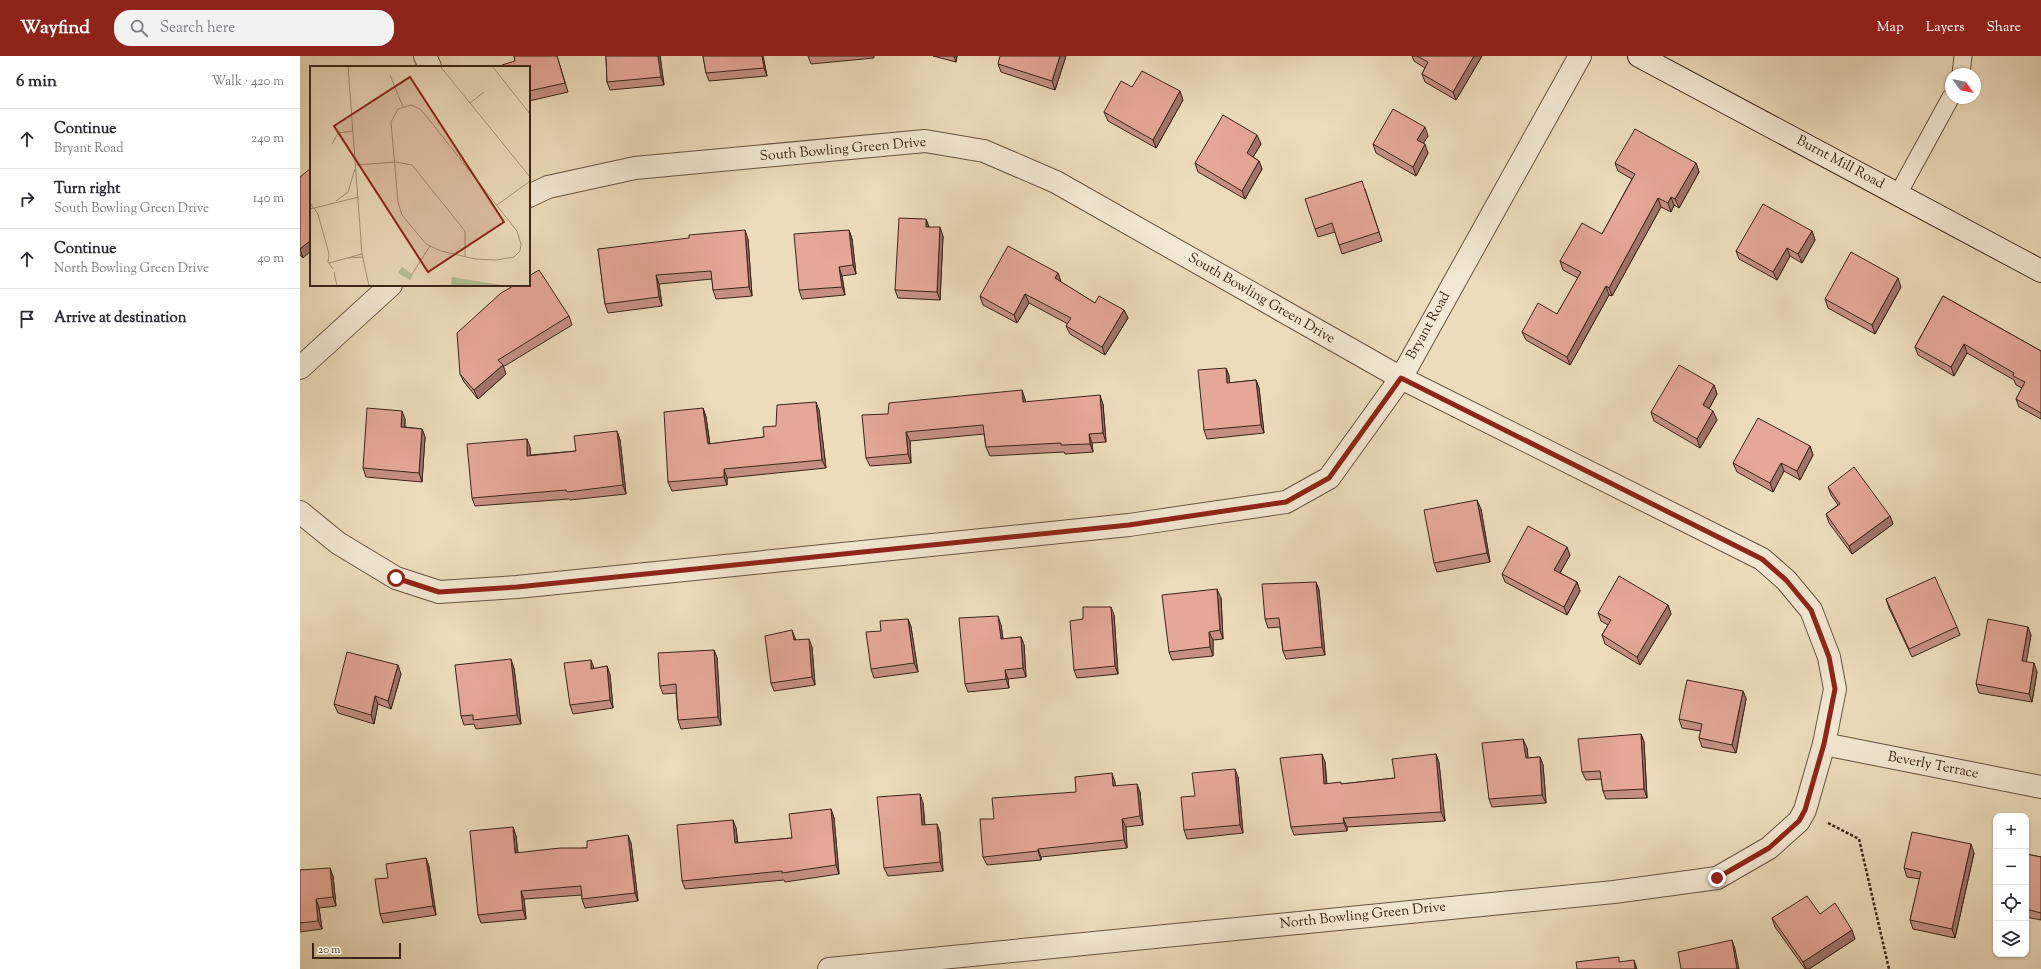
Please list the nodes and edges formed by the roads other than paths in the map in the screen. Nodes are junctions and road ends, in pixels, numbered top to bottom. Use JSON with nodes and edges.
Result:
{"nodes":[{"id":1,"x":425,"y":56,"type":"edge"},
{"id":2,"x":1580,"y":56,"type":"edge"},
{"id":3,"x":1639,"y":56,"type":"edge"},
{"id":4,"x":1963,"y":56,"type":"edge"},
{"id":5,"x":430,"y":66,"type":"edge"},
{"id":6,"x":1962,"y":68,"type":"edge"},
{"id":7,"x":1947,"y":104,"type":"edge"},
{"id":8,"x":1898,"y":194,"type":"junction"},
{"id":9,"x":530,"y":196,"type":"edge"},
{"id":10,"x":2041,"y":270,"type":"edge"},
{"id":11,"x":390,"y":286,"type":"edge"},
{"id":12,"x":300,"y":368,"type":"edge"},
{"id":13,"x":1401,"y":378,"type":"junction"},
{"id":14,"x":300,"y":512,"type":"edge"},
{"id":15,"x":1824,"y":744,"type":"junction"},
{"id":16,"x":2041,"y":787,"type":"edge"},
{"id":17,"x":829,"y":969,"type":"edge"}],
"edges":[{"from":1,"to":5,"type":"street"},
{"from":2,"to":13,"type":"street","name":"Bryant Road"},
{"from":3,"to":8,"type":"street","name":"Burnt Mill Road"},
{"from":4,"to":6,"type":"lane"},
{"from":7,"to":8,"type":"lane"},
{"from":8,"to":10,"type":"street","name":"Burnt Mill Road"},
{"from":9,"to":13,"type":"street","name":"South Bowling Green Drive"},
{"from":11,"to":12,"type":"street"},
{"from":13,"to":14,"type":"street","name":"Bryant Road"},
{"from":13,"to":15,"type":"street","name":"South Bowling Green Drive"},
{"from":15,"to":16,"type":"street","name":"Beverly Terrace"},
{"from":15,"to":17,"type":"street","name":"North Bowling Green Drive"}]}
